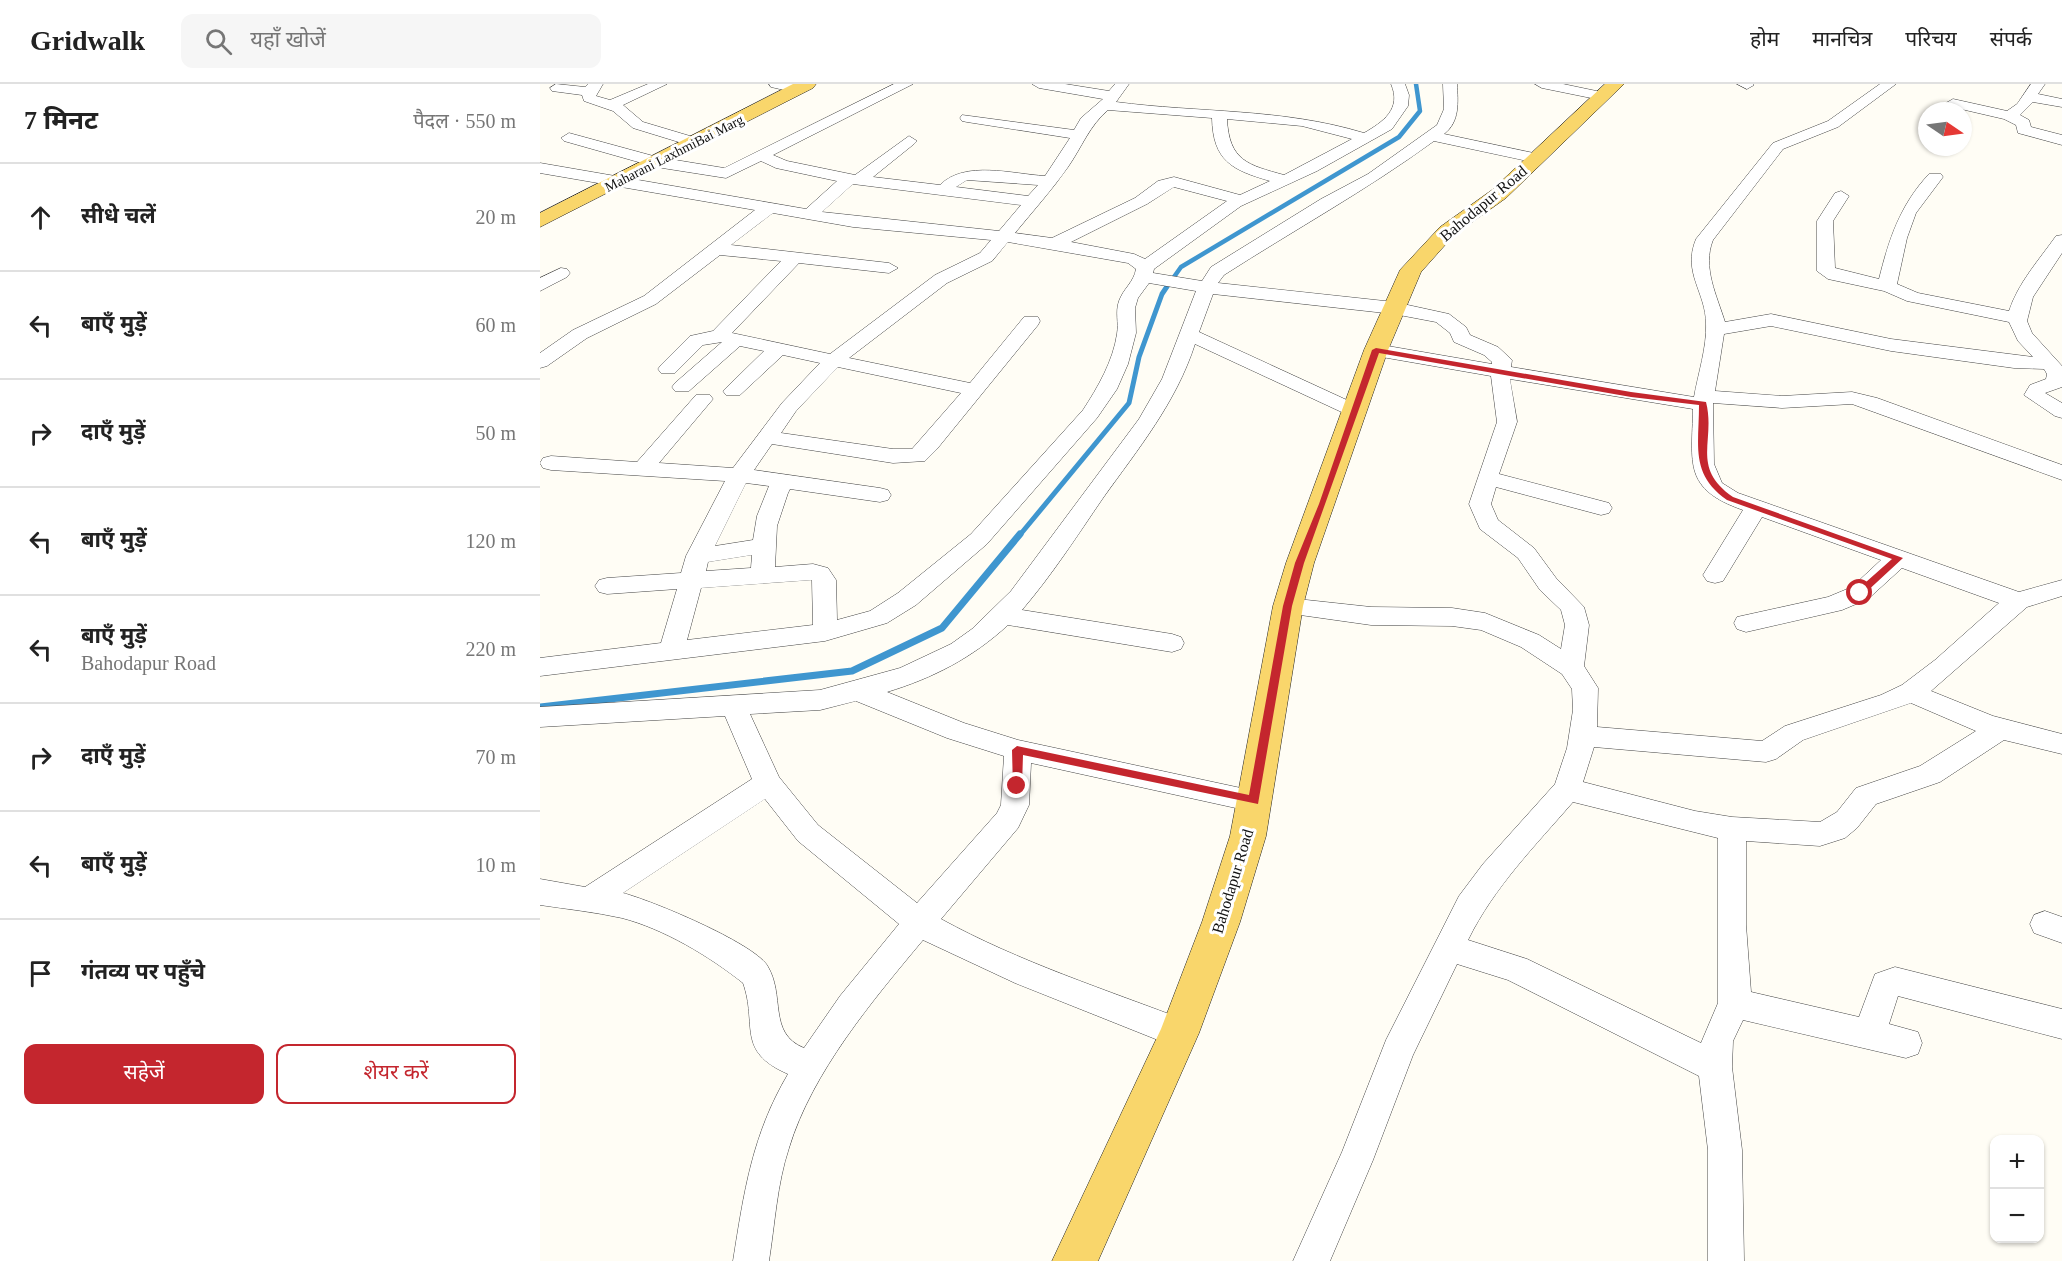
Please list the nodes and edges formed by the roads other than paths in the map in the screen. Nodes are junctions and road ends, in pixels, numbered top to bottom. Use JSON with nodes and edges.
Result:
{"nodes":[{"id":1,"x":660,"y":84,"type":"edge"},
{"id":2,"x":776,"y":84,"type":"edge"},
{"id":3,"x":906,"y":84,"type":"edge"},
{"id":4,"x":1039,"y":84,"type":"edge"},
{"id":5,"x":1398,"y":84,"type":"edge"},
{"id":6,"x":1450,"y":84,"type":"edge"},
{"id":7,"x":1542,"y":84,"type":"edge"},
{"id":8,"x":1889,"y":84,"type":"edge"},
{"id":9,"x":802,"y":87,"type":"edge"},
{"id":10,"x":557,"y":88,"type":"dead end"},
{"id":11,"x":593,"y":88,"type":"edge"},
{"id":12,"x":1608,"y":90,"type":"edge"},
{"id":13,"x":2035,"y":90,"type":"edge"},
{"id":14,"x":1113,"y":95,"type":"edge"},
{"id":15,"x":2062,"y":103,"type":"edge"},
{"id":16,"x":611,"y":105,"type":"junction"},
{"id":17,"x":1972,"y":107,"type":"edge"},
{"id":18,"x":1219,"y":114,"type":"junction"},
{"id":19,"x":2009,"y":116,"type":"junction"},
{"id":20,"x":967,"y":118,"type":"dead end"},
{"id":21,"x":1078,"y":135,"type":"junction"},
{"id":22,"x":1432,"y":136,"type":"junction"},
{"id":23,"x":569,"y":138,"type":"dead end"},
{"id":24,"x":1365,"y":138,"type":"junction"},
{"id":25,"x":2062,"y":140,"type":"edge"},
{"id":26,"x":909,"y":141,"type":"dead end"},
{"id":27,"x":695,"y":142,"type":"junction"},
{"id":28,"x":762,"y":156,"type":"junction"},
{"id":29,"x":1537,"y":158,"type":"junction"},
{"id":30,"x":656,"y":162,"type":"junction"},
{"id":31,"x":540,"y":168,"type":"edge"},
{"id":32,"x":1935,"y":177,"type":"dead end"},
{"id":33,"x":854,"y":179,"type":"junction"},
{"id":34,"x":1285,"y":180,"type":"junction"},
{"id":35,"x":619,"y":181,"type":"junction"},
{"id":36,"x":1049,"y":181,"type":"junction"},
{"id":37,"x":943,"y":191,"type":"junction"},
{"id":38,"x":1841,"y":196,"type":"dead end"},
{"id":39,"x":1241,"y":200,"type":"junction"},
{"id":40,"x":1031,"y":201,"type":"junction"},
{"id":41,"x":770,"y":207,"type":"junction"},
{"id":42,"x":809,"y":214,"type":"junction"},
{"id":43,"x":540,"y":221,"type":"edge"},
{"id":44,"x":1004,"y":236,"type":"junction"},
{"id":45,"x":2062,"y":240,"type":"edge"},
{"id":46,"x":1054,"y":244,"type":"junction"},
{"id":47,"x":716,"y":249,"type":"junction"},
{"id":48,"x":795,"y":257,"type":"junction"},
{"id":49,"x":889,"y":268,"type":"dead end"},
{"id":50,"x":561,"y":273,"type":"dead end"},
{"id":51,"x":1148,"y":274,"type":"junction"},
{"id":52,"x":1198,"y":285,"type":"junction"},
{"id":53,"x":540,"y":286,"type":"edge"},
{"id":54,"x":1889,"y":287,"type":"junction"},
{"id":55,"x":1394,"y":308,"type":"junction"},
{"id":56,"x":2017,"y":318,"type":"junction"},
{"id":57,"x":1031,"y":321,"type":"dead end"},
{"id":58,"x":1715,"y":330,"type":"junction"},
{"id":59,"x":1190,"y":335,"type":"junction"},
{"id":60,"x":728,"y":338,"type":"junction"},
{"id":61,"x":779,"y":348,"type":"junction"},
{"id":62,"x":1376,"y":350,"type":"junction"},
{"id":63,"x":835,"y":358,"type":"junction"},
{"id":64,"x":540,"y":362,"type":"edge"},
{"id":65,"x":2048,"y":363,"type":"junction"},
{"id":66,"x":668,"y":369,"type":"dead end"},
{"id":67,"x":1500,"y":372,"type":"junction"},
{"id":68,"x":682,"y":387,"type":"dead end"},
{"id":69,"x":975,"y":390,"type":"junction"},
{"id":70,"x":733,"y":391,"type":"dead end"},
{"id":71,"x":703,"y":399,"type":"dead end"},
{"id":72,"x":1703,"y":400,"type":"junction"},
{"id":73,"x":1355,"y":411,"type":"junction"},
{"id":74,"x":2062,"y":412,"type":"edge"},
{"id":75,"x":767,"y":437,"type":"junction"},
{"id":76,"x":551,"y":463,"type":"dead end"},
{"id":77,"x":644,"y":467,"type":"junction"},
{"id":78,"x":2062,"y":472,"type":"edge"},
{"id":79,"x":739,"y":475,"type":"junction"},
{"id":80,"x":1487,"y":477,"type":"junction"},
{"id":81,"x":783,"y":481,"type":"junction"},
{"id":82,"x":880,"y":495,"type":"dead end"},
{"id":83,"x":1601,"y":508,"type":"dead end"},
{"id":84,"x":1755,"y":508,"type":"junction"},
{"id":85,"x":763,"y":546,"type":"junction"},
{"id":86,"x":698,"y":556,"type":"junction"},
{"id":87,"x":1898,"y":558,"type":"junction"},
{"id":88,"x":1715,"y":574,"type":"dead end"},
{"id":89,"x":763,"y":575,"type":"junction"},
{"id":90,"x":691,"y":581,"type":"junction"},
{"id":91,"x":607,"y":586,"type":"dead end"},
{"id":92,"x":2062,"y":588,"type":"edge"},
{"id":93,"x":2018,"y":601,"type":"junction"},
{"id":94,"x":1288,"y":606,"type":"junction"},
{"id":95,"x":1002,"y":615,"type":"junction"},
{"id":96,"x":1746,"y":623,"type":"dead end"},
{"id":97,"x":825,"y":632,"type":"junction"},
{"id":98,"x":1172,"y":643,"type":"dead end"},
{"id":99,"x":672,"y":649,"type":"junction"},
{"id":100,"x":540,"y":667,"type":"edge"},
{"id":101,"x":1571,"y":668,"type":"junction"},
{"id":102,"x":858,"y":691,"type":"junction"},
{"id":103,"x":1911,"y":692,"type":"junction"},
{"id":104,"x":734,"y":706,"type":"junction"},
{"id":105,"x":540,"y":717,"type":"edge"},
{"id":106,"x":1998,"y":730,"type":"junction"},
{"id":107,"x":1582,"y":736,"type":"junction"},
{"id":108,"x":2062,"y":744,"type":"edge"},
{"id":109,"x":1017,"y":750,"type":"junction"},
{"id":110,"x":768,"y":783,"type":"junction"},
{"id":111,"x":1567,"y":789,"type":"junction"},
{"id":112,"x":1254,"y":801,"type":"junction"},
{"id":113,"x":1732,"y":829,"type":"junction"},
{"id":114,"x":540,"y":892,"type":"edge"},
{"id":115,"x":590,"y":898,"type":"junction"},
{"id":116,"x":920,"y":923,"type":"junction"},
{"id":117,"x":1450,"y":948,"type":"junction"},
{"id":118,"x":1734,"y":1003,"type":"junction"},
{"id":119,"x":2062,"y":1024,"type":"edge"},
{"id":120,"x":1179,"y":1033,"type":"junction"},
{"id":121,"x":1870,"y":1034,"type":"junction"},
{"id":122,"x":1906,"y":1043,"type":"dead end"},
{"id":123,"x":811,"y":1067,"type":"junction"},
{"id":124,"x":1715,"y":1067,"type":"junction"},
{"id":125,"x":751,"y":1261,"type":"edge"},
{"id":126,"x":1075,"y":1261,"type":"edge"},
{"id":127,"x":1311,"y":1261,"type":"edge"},
{"id":128,"x":1726,"y":1261,"type":"edge"}],
"edges":[{"from":1,"to":16,"type":"street"},
{"from":2,"to":9,"type":"street"},
{"from":3,"to":28,"type":"street"},
{"from":4,"to":14,"type":"street"},
{"from":5,"to":24,"type":"street"},
{"from":6,"to":22,"type":"street"},
{"from":7,"to":12,"type":"street"},
{"from":8,"to":58,"type":"street"},
{"from":9,"to":27,"type":"main road","name":"Maharani LaxhmiBai Marg"},
{"from":10,"to":11,"type":"street"},
{"from":11,"to":16,"type":"street"},
{"from":12,"to":29,"type":"main road","name":"Bahodapur Road"},
{"from":13,"to":15,"type":"street"},
{"from":13,"to":19,"type":"street"},
{"from":14,"to":18,"type":"street"},
{"from":14,"to":21,"type":"street"},
{"from":16,"to":27,"type":"street"},
{"from":17,"to":19,"type":"street"},
{"from":18,"to":24,"type":"street"},
{"from":18,"to":34,"type":"street"},
{"from":19,"to":25,"type":"street"},
{"from":20,"to":21,"type":"street"},
{"from":21,"to":36,"type":"street"},
{"from":22,"to":29,"type":"street"},
{"from":22,"to":52,"type":"street"},
{"from":23,"to":30,"type":"street"},
{"from":24,"to":34,"type":"street"},
{"from":26,"to":33,"type":"street"},
{"from":27,"to":30,"type":"main road","name":"Maharani LaxhmiBai Marg"},
{"from":28,"to":30,"type":"street"},
{"from":28,"to":33,"type":"street"},
{"from":29,"to":55,"type":"main road","name":"Bahodapur Road"},
{"from":30,"to":35,"type":"main road","name":"Maharani LaxhmiBai Marg"},
{"from":31,"to":35,"type":"street"},
{"from":32,"to":54,"type":"street"},
{"from":33,"to":37,"type":"street"},
{"from":33,"to":42,"type":"street"},
{"from":34,"to":39,"type":"street"},
{"from":35,"to":41,"type":"street"},
{"from":35,"to":43,"type":"main road","name":"Maharani LaxhmiBai Marg"},
{"from":36,"to":37,"type":"street"},
{"from":36,"to":40,"type":"street"},
{"from":37,"to":40,"type":"street"},
{"from":38,"to":54,"type":"street"},
{"from":39,"to":46,"type":"street"},
{"from":39,"to":51,"type":"street"},
{"from":40,"to":44,"type":"street"},
{"from":41,"to":42,"type":"street"},
{"from":41,"to":47,"type":"street"},
{"from":42,"to":44,"type":"street"},
{"from":44,"to":46,"type":"street"},
{"from":44,"to":63,"type":"street"},
{"from":45,"to":56,"type":"street"},
{"from":46,"to":51,"type":"street"},
{"from":47,"to":48,"type":"street"},
{"from":47,"to":64,"type":"street"},
{"from":48,"to":49,"type":"street"},
{"from":48,"to":60,"type":"street"},
{"from":50,"to":53,"type":"street"},
{"from":51,"to":52,"type":"street"},
{"from":51,"to":97,"type":"street"},
{"from":52,"to":55,"type":"street"},
{"from":52,"to":59,"type":"street"},
{"from":54,"to":56,"type":"street"},
{"from":55,"to":62,"type":"main road","name":"Bahodapur Road"},
{"from":55,"to":67,"type":"street"},
{"from":56,"to":65,"type":"street"},
{"from":57,"to":69,"type":"street"},
{"from":58,"to":65,"type":"street"},
{"from":58,"to":72,"type":"street"},
{"from":59,"to":73,"type":"street"},
{"from":59,"to":95,"type":"street"},
{"from":60,"to":61,"type":"street"},
{"from":60,"to":66,"type":"street"},
{"from":60,"to":68,"type":"street"},
{"from":61,"to":63,"type":"street"},
{"from":61,"to":70,"type":"street"},
{"from":62,"to":67,"type":"street"},
{"from":62,"to":73,"type":"main road","name":"Bahodapur Road"},
{"from":63,"to":69,"type":"street"},
{"from":63,"to":75,"type":"street"},
{"from":65,"to":74,"type":"street"},
{"from":67,"to":72,"type":"street"},
{"from":67,"to":80,"type":"street"},
{"from":69,"to":75,"type":"street"},
{"from":71,"to":77,"type":"street"},
{"from":72,"to":78,"type":"street"},
{"from":72,"to":84,"type":"street"},
{"from":73,"to":94,"type":"main road","name":"Bahodapur Road"},
{"from":75,"to":79,"type":"street"},
{"from":76,"to":77,"type":"street"},
{"from":77,"to":79,"type":"street"},
{"from":79,"to":81,"type":"street"},
{"from":79,"to":86,"type":"street"},
{"from":80,"to":83,"type":"street"},
{"from":80,"to":101,"type":"street"},
{"from":81,"to":82,"type":"street"},
{"from":81,"to":85,"type":"street"},
{"from":84,"to":87,"type":"street"},
{"from":84,"to":88,"type":"street"},
{"from":85,"to":86,"type":"street"},
{"from":85,"to":89,"type":"street"},
{"from":86,"to":90,"type":"street"},
{"from":87,"to":93,"type":"street"},
{"from":87,"to":96,"type":"street"},
{"from":89,"to":90,"type":"street"},
{"from":89,"to":97,"type":"street"},
{"from":90,"to":91,"type":"street"},
{"from":90,"to":99,"type":"street"},
{"from":92,"to":93,"type":"street"},
{"from":93,"to":103,"type":"street"},
{"from":94,"to":101,"type":"street"},
{"from":94,"to":112,"type":"main road","name":"Bahodapur Road"},
{"from":95,"to":98,"type":"street"},
{"from":95,"to":102,"type":"street"},
{"from":97,"to":99,"type":"street"},
{"from":99,"to":100,"type":"street"},
{"from":101,"to":107,"type":"street"},
{"from":102,"to":104,"type":"street"},
{"from":102,"to":109,"type":"street"},
{"from":103,"to":106,"type":"street"},
{"from":103,"to":107,"type":"street"},
{"from":104,"to":105,"type":"street"},
{"from":104,"to":110,"type":"street"},
{"from":106,"to":108,"type":"street"},
{"from":106,"to":113,"type":"street"},
{"from":107,"to":111,"type":"street"},
{"from":109,"to":112,"type":"street"},
{"from":109,"to":116,"type":"street"},
{"from":110,"to":115,"type":"street"},
{"from":110,"to":116,"type":"street"},
{"from":111,"to":113,"type":"street"},
{"from":111,"to":117,"type":"street"},
{"from":112,"to":120,"type":"main road","name":"Bahodapur Road"},
{"from":113,"to":118,"type":"street"},
{"from":114,"to":115,"type":"street"},
{"from":115,"to":123,"type":"street"},
{"from":116,"to":120,"type":"street"},
{"from":116,"to":123,"type":"street"},
{"from":117,"to":124,"type":"street"},
{"from":117,"to":127,"type":"street"},
{"from":118,"to":121,"type":"street"},
{"from":118,"to":124,"type":"street"},
{"from":119,"to":121,"type":"street"},
{"from":120,"to":126,"type":"main road","name":"Bahodapur Road"},
{"from":121,"to":122,"type":"street"},
{"from":123,"to":125,"type":"street"},
{"from":124,"to":128,"type":"street"}]}
